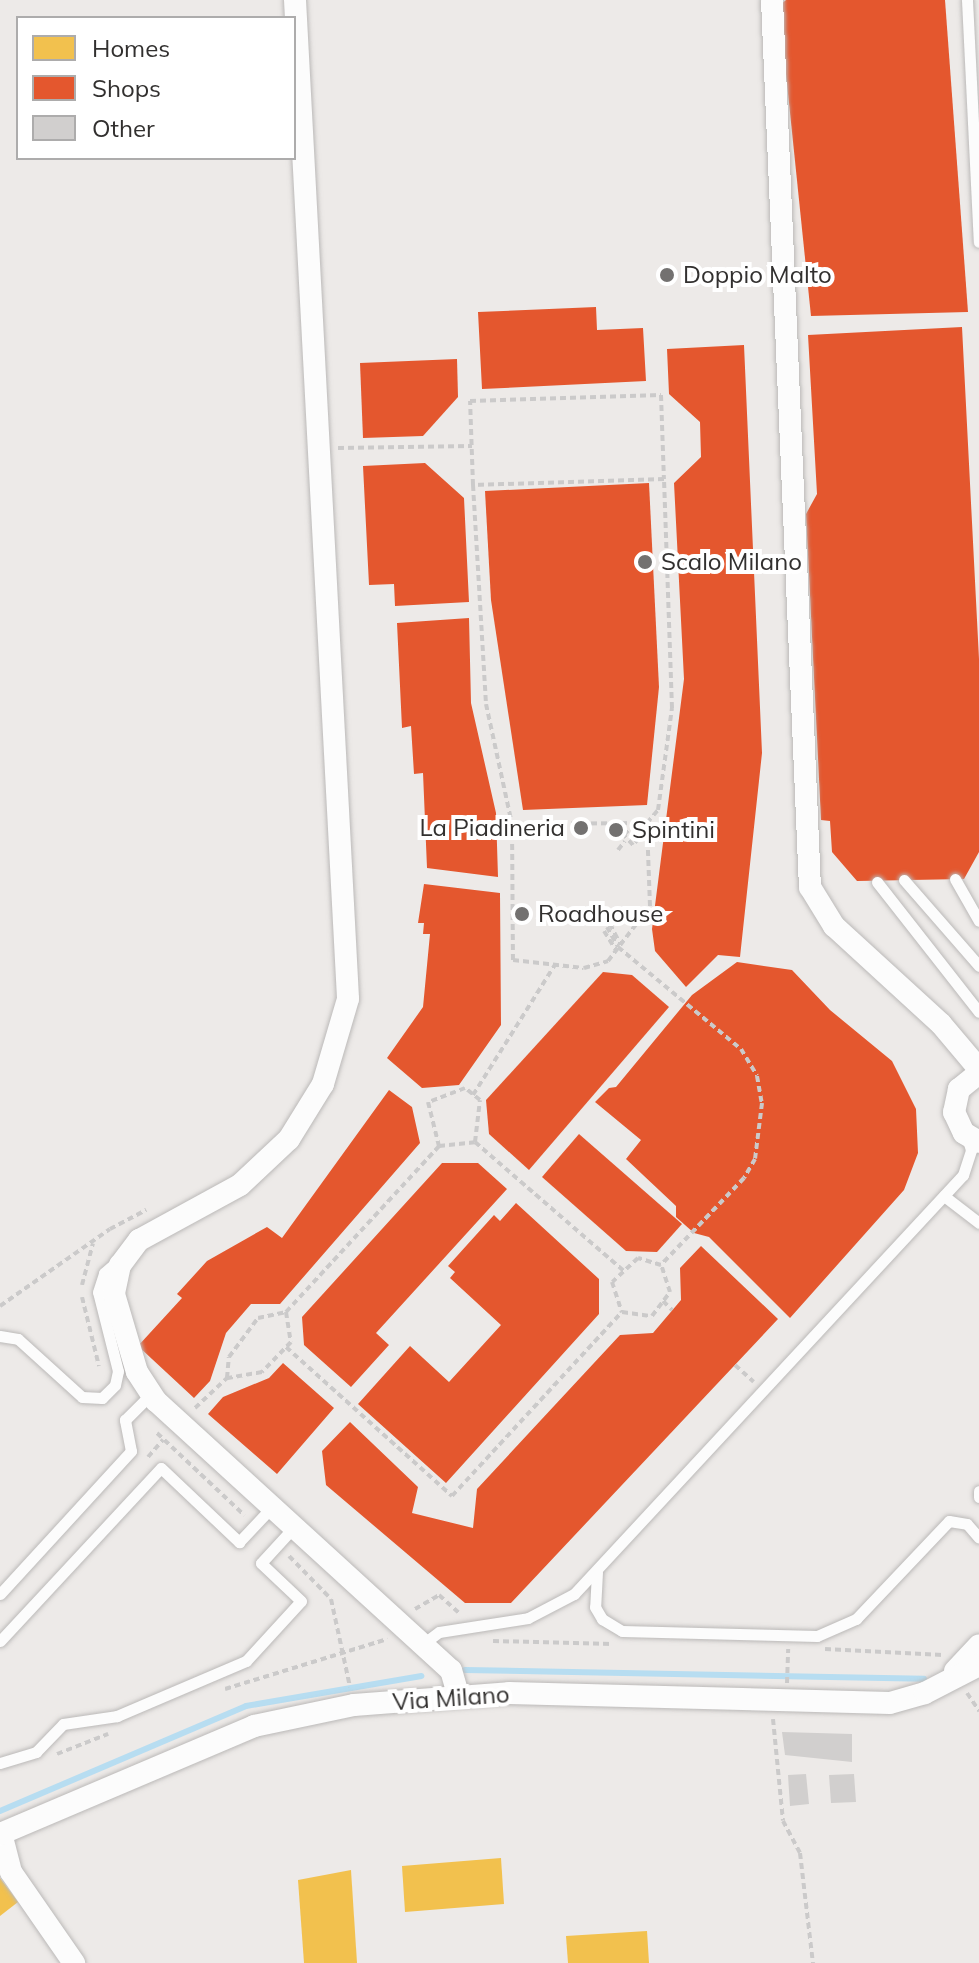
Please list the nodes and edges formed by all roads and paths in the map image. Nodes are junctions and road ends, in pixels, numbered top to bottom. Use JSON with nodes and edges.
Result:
{"nodes":[{"id":1,"x":772,"y":0,"type":"edge"},
{"id":2,"x":967,"y":0,"type":"edge"},
{"id":3,"x":296,"y":18,"type":"edge"},
{"id":4,"x":979,"y":242,"type":"edge"},
{"id":5,"x":472,"y":446,"type":"junction"},
{"id":6,"x":320,"y":448,"type":"junction"},
{"id":7,"x":664,"y":479,"type":"junction"},
{"id":8,"x":473,"y":485,"type":"junction"},
{"id":9,"x":635,"y":823,"type":"junction"},
{"id":10,"x":647,"y":823,"type":"junction"},
{"id":11,"x":512,"y":824,"type":"junction"},
{"id":12,"x":633,"y":833,"type":"dead end"},
{"id":13,"x":625,"y":841,"type":"dead end"},
{"id":14,"x":618,"y":850,"type":"dead end"},
{"id":15,"x":955,"y":879,"type":"dead end"},
{"id":16,"x":904,"y":880,"type":"dead end"},
{"id":17,"x":877,"y":882,"type":"dead end"},
{"id":18,"x":979,"y":921,"type":"edge"},
{"id":19,"x":618,"y":947,"type":"junction"},
{"id":20,"x":555,"y":965,"type":"junction"},
{"id":21,"x":979,"y":966,"type":"edge"},
{"id":22,"x":979,"y":1012,"type":"edge"},
{"id":23,"x":956,"y":1044,"type":"junction"},
{"id":24,"x":979,"y":1071,"type":"edge"},
{"id":25,"x":959,"y":1089,"type":"junction"},
{"id":26,"x":473,"y":1095,"type":"junction"},
{"id":27,"x":972,"y":1138,"type":"edge"},
{"id":28,"x":475,"y":1142,"type":"junction"},
{"id":29,"x":439,"y":1146,"type":"junction"},
{"id":30,"x":944,"y":1196,"type":"junction"},
{"id":31,"x":151,"y":1208,"type":"dead end"},
{"id":32,"x":979,"y":1223,"type":"edge"},
{"id":33,"x":125,"y":1257,"type":"junction"},
{"id":34,"x":661,"y":1265,"type":"junction"},
{"id":35,"x":624,"y":1271,"type":"junction"},
{"id":36,"x":663,"y":1301,"type":"junction"},
{"id":37,"x":0,"y":1306,"type":"edge"},
{"id":38,"x":672,"y":1310,"type":"dead end"},
{"id":39,"x":286,"y":1312,"type":"junction"},
{"id":40,"x":622,"y":1312,"type":"junction"},
{"id":41,"x":0,"y":1336,"type":"edge"},
{"id":42,"x":286,"y":1347,"type":"junction"},
{"id":43,"x":735,"y":1365,"type":"dead end"},
{"id":44,"x":227,"y":1378,"type":"junction"},
{"id":45,"x":763,"y":1390,"type":"junction"},
{"id":46,"x":151,"y":1394,"type":"junction"},
{"id":47,"x":180,"y":1422,"type":"junction"},
{"id":48,"x":272,"y":1507,"type":"junction"},
{"id":49,"x":294,"y":1527,"type":"junction"},
{"id":50,"x":979,"y":1538,"type":"edge"},
{"id":51,"x":598,"y":1568,"type":"junction"},
{"id":52,"x":0,"y":1594,"type":"edge"},
{"id":53,"x":401,"y":1624,"type":"junction"},
{"id":54,"x":473,"y":1627,"type":"junction"},
{"id":55,"x":0,"y":1641,"type":"edge"},
{"id":56,"x":423,"y":1644,"type":"junction"},
{"id":57,"x":614,"y":1645,"type":"dead end"},
{"id":58,"x":979,"y":1645,"type":"edge"},
{"id":59,"x":772,"y":1648,"type":"dead end"},
{"id":60,"x":803,"y":1649,"type":"dead end"},
{"id":61,"x":818,"y":1649,"type":"dead end"},
{"id":62,"x":788,"y":1657,"type":"dead end"},
{"id":63,"x":346,"y":1664,"type":"dead end"},
{"id":64,"x":979,"y":1665,"type":"edge"},
{"id":65,"x":956,"y":1675,"type":"junction"},
{"id":66,"x":351,"y":1691,"type":"dead end"},
{"id":67,"x":216,"y":1692,"type":"dead end"},
{"id":68,"x":458,"y":1695,"type":"junction"},
{"id":69,"x":779,"y":1698,"type":"junction"},
{"id":70,"x":979,"y":1711,"type":"edge"},
{"id":71,"x":115,"y":1732,"type":"dead end"},
{"id":72,"x":43,"y":1760,"type":"dead end"},
{"id":73,"x":0,"y":1763,"type":"edge"},
{"id":74,"x":1,"y":1834,"type":"edge"},
{"id":75,"x":74,"y":1963,"type":"edge"},
{"id":76,"x":813,"y":1963,"type":"edge"}],
"edges":[{"from":1,"to":23,"type":"street"},
{"from":2,"to":4,"type":"lane"},
{"from":3,"to":6,"type":"street"},
{"from":5,"to":6,"type":"path"},
{"from":5,"to":7,"type":"path"},
{"from":5,"to":8,"type":"path"},
{"from":6,"to":33,"type":"street"},
{"from":7,"to":8,"type":"path"},
{"from":7,"to":10,"type":"path"},
{"from":8,"to":11,"type":"path"},
{"from":9,"to":10,"type":"path"},
{"from":9,"to":11,"type":"path"},
{"from":9,"to":12,"type":"path"},
{"from":10,"to":19,"type":"path"},
{"from":11,"to":20,"type":"path"},
{"from":13,"to":14,"type":"path"},
{"from":15,"to":18,"type":"lane"},
{"from":16,"to":21,"type":"lane"},
{"from":17,"to":22,"type":"lane"},
{"from":19,"to":19,"type":"path"},
{"from":19,"to":20,"type":"path"},
{"from":19,"to":34,"type":"path"},
{"from":20,"to":26,"type":"path"},
{"from":23,"to":24,"type":"street"},
{"from":23,"to":25,"type":"street"},
{"from":24,"to":25,"type":"street"},
{"from":25,"to":27,"type":"street"},
{"from":26,"to":28,"type":"path"},
{"from":26,"to":29,"type":"path"},
{"from":27,"to":30,"type":"lane"},
{"from":28,"to":29,"type":"path"},
{"from":28,"to":35,"type":"path"},
{"from":29,"to":39,"type":"path"},
{"from":30,"to":32,"type":"lane"},
{"from":30,"to":45,"type":"lane"},
{"from":31,"to":37,"type":"path"},
{"from":33,"to":41,"type":"lane"},
{"from":33,"to":46,"type":"street"},
{"from":34,"to":35,"type":"path"},
{"from":34,"to":36,"type":"path"},
{"from":35,"to":40,"type":"path"},
{"from":36,"to":38,"type":"path"},
{"from":36,"to":40,"type":"path"},
{"from":39,"to":42,"type":"path"},
{"from":39,"to":44,"type":"path"},
{"from":40,"to":42,"type":"path"},
{"from":42,"to":44,"type":"path"},
{"from":43,"to":45,"type":"path"},
{"from":44,"to":47,"type":"path"},
{"from":45,"to":51,"type":"lane"},
{"from":46,"to":47,"type":"street"},
{"from":46,"to":52,"type":"lane"},
{"from":47,"to":48,"type":"street"},
{"from":48,"to":49,"type":"street"},
{"from":48,"to":55,"type":"lane"},
{"from":49,"to":53,"type":"street"},
{"from":49,"to":73,"type":"lane"},
{"from":50,"to":51,"type":"lane"},
{"from":51,"to":54,"type":"lane"},
{"from":53,"to":54,"type":"path"},
{"from":53,"to":56,"type":"street"},
{"from":53,"to":67,"type":"path"},
{"from":54,"to":56,"type":"lane"},
{"from":54,"to":57,"type":"path"},
{"from":56,"to":68,"type":"street"},
{"from":58,"to":65,"type":"street"},
{"from":59,"to":60,"type":"path"},
{"from":61,"to":65,"type":"path"},
{"from":62,"to":69,"type":"path"},
{"from":63,"to":66,"type":"path"},
{"from":64,"to":65,"type":"street"},
{"from":65,"to":69,"type":"street","name":"Via Milano"},
{"from":65,"to":70,"type":"path"},
{"from":68,"to":69,"type":"street","name":"Via Milano"},
{"from":68,"to":74,"type":"street","name":"Via Milano"},
{"from":69,"to":76,"type":"path"},
{"from":71,"to":72,"type":"path"},
{"from":74,"to":75,"type":"street"}]}
